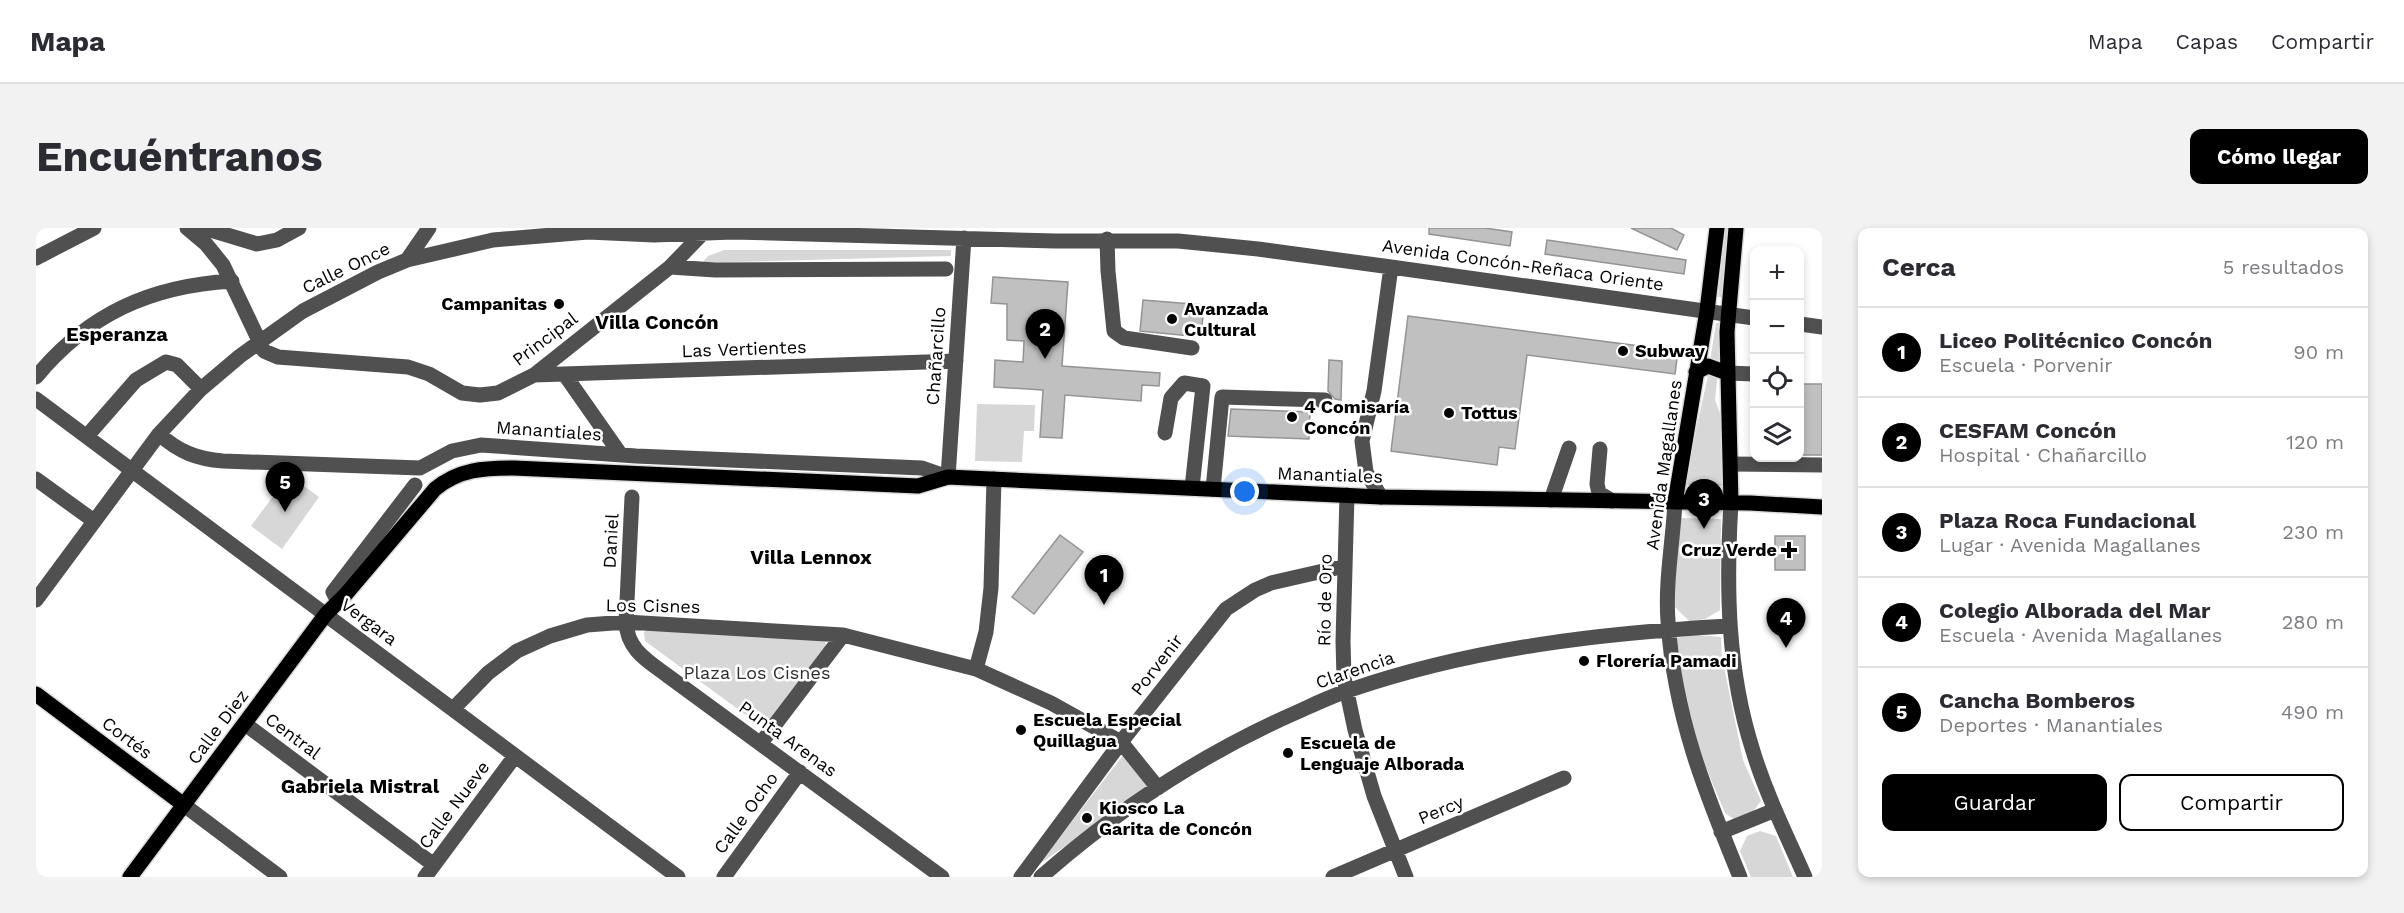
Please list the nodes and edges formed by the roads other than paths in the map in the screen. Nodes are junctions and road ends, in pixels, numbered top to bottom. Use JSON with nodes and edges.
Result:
{"nodes":[{"id":1,"x":94,"y":228,"type":"edge"},
{"id":2,"x":187,"y":228,"type":"edge"},
{"id":3,"x":204,"y":228,"type":"edge"},
{"id":4,"x":299,"y":228,"type":"edge"},
{"id":5,"x":429,"y":228,"type":"edge"},
{"id":6,"x":1717,"y":228,"type":"edge"},
{"id":7,"x":1736,"y":228,"type":"edge"},
{"id":8,"x":704,"y":231,"type":"edge"},
{"id":9,"x":762,"y":231,"type":"edge"},
{"id":10,"x":1032,"y":234,"type":"edge"},
{"id":11,"x":964,"y":238,"type":"junction"},
{"id":12,"x":1107,"y":239,"type":"junction"},
{"id":13,"x":36,"y":258,"type":"edge"},
{"id":14,"x":407,"y":260,"type":"junction"},
{"id":15,"x":670,"y":267,"type":"junction"},
{"id":16,"x":1391,"y":267,"type":"junction"},
{"id":17,"x":946,"y":269,"type":"dead end"},
{"id":18,"x":232,"y":281,"type":"junction"},
{"id":19,"x":1707,"y":311,"type":"junction"},
{"id":20,"x":1728,"y":315,"type":"junction"},
{"id":21,"x":1750,"y":317,"type":"edge"},
{"id":22,"x":1804,"y":325,"type":"edge"},
{"id":23,"x":1822,"y":327,"type":"edge"},
{"id":24,"x":259,"y":342,"type":"junction"},
{"id":25,"x":1192,"y":348,"type":"dead end"},
{"id":26,"x":956,"y":362,"type":"junction"},
{"id":27,"x":1696,"y":372,"type":"junction"},
{"id":28,"x":1727,"y":373,"type":"junction"},
{"id":29,"x":1750,"y":374,"type":"edge"},
{"id":30,"x":534,"y":375,"type":"junction"},
{"id":31,"x":565,"y":375,"type":"junction"},
{"id":32,"x":36,"y":377,"type":"edge"},
{"id":33,"x":201,"y":389,"type":"junction"},
{"id":34,"x":36,"y":399,"type":"edge"},
{"id":35,"x":1326,"y":400,"type":"dead end"},
{"id":36,"x":1166,"y":433,"type":"dead end"},
{"id":37,"x":159,"y":435,"type":"junction"},
{"id":38,"x":87,"y":436,"type":"junction"},
{"id":39,"x":1569,"y":448,"type":"dead end"},
{"id":40,"x":1600,"y":449,"type":"dead end"},
{"id":41,"x":621,"y":456,"type":"junction"},
{"id":42,"x":1760,"y":462,"type":"edge"},
{"id":43,"x":1786,"y":462,"type":"edge"},
{"id":44,"x":1731,"y":464,"type":"junction"},
{"id":45,"x":1822,"y":465,"type":"edge"},
{"id":46,"x":486,"y":468,"type":"joint"},
{"id":47,"x":132,"y":470,"type":"junction"},
{"id":48,"x":948,"y":477,"type":"junction"},
{"id":49,"x":36,"y":479,"type":"edge"},
{"id":50,"x":994,"y":479,"type":"junction"},
{"id":51,"x":415,"y":485,"type":"dead end"},
{"id":52,"x":1192,"y":488,"type":"junction"},
{"id":53,"x":1214,"y":489,"type":"junction"},
{"id":54,"x":1347,"y":495,"type":"junction"},
{"id":55,"x":632,"y":497,"type":"dead end"},
{"id":56,"x":1381,"y":497,"type":"junction"},
{"id":57,"x":1551,"y":500,"type":"junction"},
{"id":58,"x":1612,"y":501,"type":"junction"},
{"id":59,"x":1675,"y":502,"type":"junction"},
{"id":60,"x":1731,"y":503,"type":"junction"},
{"id":61,"x":1822,"y":507,"type":"edge"},
{"id":62,"x":94,"y":521,"type":"junction"},
{"id":63,"x":1345,"y":566,"type":"junction"},
{"id":64,"x":36,"y":600,"type":"edge"},
{"id":65,"x":339,"y":603,"type":"junction"},
{"id":66,"x":326,"y":614,"type":"junction"},
{"id":67,"x":626,"y":622,"type":"junction"},
{"id":68,"x":1729,"y":626,"type":"junction"},
{"id":69,"x":1669,"y":629,"type":"junction"},
{"id":70,"x":843,"y":635,"type":"junction"},
{"id":71,"x":976,"y":669,"type":"junction"},
{"id":72,"x":1347,"y":691,"type":"junction"},
{"id":73,"x":36,"y":694,"type":"edge"},
{"id":74,"x":453,"y":709,"type":"junction"},
{"id":75,"x":245,"y":724,"type":"junction"},
{"id":76,"x":1121,"y":742,"type":"junction"},
{"id":77,"x":761,"y":743,"type":"junction"},
{"id":78,"x":515,"y":756,"type":"junction"},
{"id":79,"x":800,"y":772,"type":"junction"},
{"id":80,"x":1564,"y":778,"type":"dead end"},
{"id":81,"x":1158,"y":788,"type":"junction"},
{"id":82,"x":184,"y":805,"type":"junction"},
{"id":83,"x":1775,"y":810,"type":"junction"},
{"id":84,"x":1721,"y":832,"type":"junction"},
{"id":85,"x":1394,"y":851,"type":"junction"},
{"id":86,"x":429,"y":871,"type":"edge"},
{"id":87,"x":130,"y":877,"type":"edge"},
{"id":88,"x":280,"y":877,"type":"edge"},
{"id":89,"x":678,"y":877,"type":"edge"},
{"id":90,"x":724,"y":877,"type":"edge"},
{"id":91,"x":942,"y":877,"type":"edge"},
{"id":92,"x":1021,"y":877,"type":"edge"},
{"id":93,"x":1041,"y":877,"type":"edge"},
{"id":94,"x":1334,"y":877,"type":"edge"},
{"id":95,"x":1406,"y":877,"type":"edge"},
{"id":96,"x":1740,"y":877,"type":"edge"},
{"id":97,"x":1805,"y":877,"type":"edge"}],
"edges":[{"from":1,"to":13,"type":"street"},
{"from":2,"to":18,"type":"street"},
{"from":3,"to":4,"type":"street"},
{"from":5,"to":14,"type":"street"},
{"from":6,"to":19,"type":"main road","name":"Avenida Magallanes"},
{"from":7,"to":20,"type":"main road"},
{"from":8,"to":9,"type":"street","name":"Calle Once"},
{"from":8,"to":14,"type":"street","name":"Calle Once"},
{"from":8,"to":15,"type":"street","name":"Principal"},
{"from":9,"to":11,"type":"street","name":"Calle Once"},
{"from":10,"to":11,"type":"street","name":"Avenida Concón-Reñaca Oriente"},
{"from":10,"to":12,"type":"street","name":"Avenida Concón-Reñaca Oriente"},
{"from":11,"to":26,"type":"street","name":"Chañarcillo"},
{"from":12,"to":16,"type":"street","name":"Avenida Concón-Reñaca Oriente"},
{"from":12,"to":25,"type":"street"},
{"from":14,"to":24,"type":"street","name":"Calle Once"},
{"from":15,"to":17,"type":"street"},
{"from":15,"to":30,"type":"street","name":"Principal"},
{"from":16,"to":19,"type":"street","name":"Avenida Concón-Reñaca Oriente"},
{"from":16,"to":56,"type":"street"},
{"from":18,"to":24,"type":"street"},
{"from":18,"to":32,"type":"street"},
{"from":19,"to":20,"type":"street","name":"Avenida Concón-Reñaca Oriente"},
{"from":19,"to":27,"type":"main road","name":"Avenida Magallanes"},
{"from":20,"to":21,"type":"street","name":"Avenida Concón-Reñaca Oriente"},
{"from":20,"to":28,"type":"main road"},
{"from":22,"to":23,"type":"street"},
{"from":24,"to":30,"type":"street","name":"Principal"},
{"from":24,"to":33,"type":"street","name":"Calle Once"},
{"from":26,"to":31,"type":"street","name":"Las Vertientes"},
{"from":26,"to":48,"type":"street","name":"Chañarcillo"},
{"from":27,"to":28,"type":"main road"},
{"from":27,"to":59,"type":"main road","name":"Avenida Magallanes"},
{"from":28,"to":29,"type":"street"},
{"from":28,"to":44,"type":"main road"},
{"from":30,"to":31,"type":"street","name":"Las Vertientes"},
{"from":31,"to":41,"type":"street"},
{"from":33,"to":37,"type":"street","name":"Calle Once"},
{"from":33,"to":38,"type":"street"},
{"from":34,"to":38,"type":"street","name":"Vergara"},
{"from":35,"to":53,"type":"street"},
{"from":36,"to":52,"type":"street"},
{"from":37,"to":41,"type":"street","name":"Manantiales"},
{"from":37,"to":47,"type":"street","name":"Calle Once"},
{"from":38,"to":47,"type":"street","name":"Vergara"},
{"from":39,"to":57,"type":"street"},
{"from":40,"to":58,"type":"street"},
{"from":41,"to":48,"type":"street","name":"Manantiales"},
{"from":42,"to":44,"type":"street"},
{"from":43,"to":45,"type":"street"},
{"from":44,"to":60,"type":"main road"},
{"from":46,"to":48,"type":"main road","name":"Manantiales"},
{"from":46,"to":65,"type":"main road","name":"Calle Diez"},
{"from":47,"to":62,"type":"street","name":"Calle Once"},
{"from":47,"to":66,"type":"street","name":"Vergara"},
{"from":48,"to":50,"type":"main road","name":"Manantiales"},
{"from":49,"to":62,"type":"street"},
{"from":50,"to":52,"type":"main road","name":"Manantiales"},
{"from":50,"to":71,"type":"street"},
{"from":51,"to":65,"type":"street"},
{"from":52,"to":53,"type":"main road","name":"Manantiales"},
{"from":53,"to":54,"type":"main road","name":"Manantiales"},
{"from":54,"to":56,"type":"main road","name":"Manantiales"},
{"from":54,"to":63,"type":"street","name":"Río de Oro"},
{"from":55,"to":67,"type":"street","name":"Daniel"},
{"from":56,"to":57,"type":"main road","name":"Manantiales"},
{"from":57,"to":58,"type":"main road","name":"Manantiales"},
{"from":58,"to":59,"type":"main road","name":"Manantiales"},
{"from":59,"to":60,"type":"main road","name":"Manantiales"},
{"from":59,"to":69,"type":"street","name":"Avenida Magallanes"},
{"from":60,"to":61,"type":"main road","name":"Manantiales"},
{"from":60,"to":68,"type":"street"},
{"from":62,"to":64,"type":"street","name":"Calle Once"},
{"from":63,"to":72,"type":"street","name":"Río de Oro"},
{"from":63,"to":76,"type":"street","name":"Porvenir"},
{"from":65,"to":66,"type":"main road","name":"Calle Diez"},
{"from":66,"to":74,"type":"street","name":"Vergara"},
{"from":66,"to":75,"type":"main road","name":"Calle Diez"},
{"from":67,"to":70,"type":"street","name":"Los Cisnes"},
{"from":67,"to":74,"type":"street","name":"Los Cisnes"},
{"from":67,"to":77,"type":"street","name":"Punta Arenas"},
{"from":68,"to":69,"type":"street","name":"Clarencia"},
{"from":68,"to":83,"type":"street"},
{"from":69,"to":72,"type":"street","name":"Clarencia"},
{"from":69,"to":84,"type":"street","name":"Avenida Magallanes"},
{"from":70,"to":71,"type":"street","name":"Los Cisnes"},
{"from":70,"to":77,"type":"street"},
{"from":71,"to":76,"type":"street","name":"Los Cisnes"},
{"from":72,"to":81,"type":"street","name":"Clarencia"},
{"from":72,"to":85,"type":"street","name":"Río de Oro"},
{"from":73,"to":82,"type":"main road","name":"Cortés"},
{"from":74,"to":78,"type":"street","name":"Vergara"},
{"from":75,"to":82,"type":"main road","name":"Calle Diez"},
{"from":75,"to":86,"type":"street","name":"Central"},
{"from":76,"to":81,"type":"street","name":"Los Cisnes"},
{"from":76,"to":92,"type":"street","name":"Porvenir"},
{"from":77,"to":79,"type":"street","name":"Punta Arenas"},
{"from":78,"to":86,"type":"street","name":"Calle Nueve"},
{"from":78,"to":89,"type":"street","name":"Vergara"},
{"from":79,"to":90,"type":"street","name":"Calle Ocho"},
{"from":79,"to":91,"type":"street","name":"Punta Arenas"},
{"from":80,"to":85,"type":"street","name":"Percy"},
{"from":81,"to":93,"type":"street","name":"Clarencia"},
{"from":82,"to":87,"type":"main road","name":"Calle Diez"},
{"from":82,"to":88,"type":"street","name":"Cortés"},
{"from":83,"to":84,"type":"street"},
{"from":83,"to":97,"type":"street"},
{"from":84,"to":96,"type":"street","name":"Avenida Magallanes"},
{"from":85,"to":94,"type":"street","name":"Percy"},
{"from":85,"to":95,"type":"street","name":"Río de Oro"}]}
